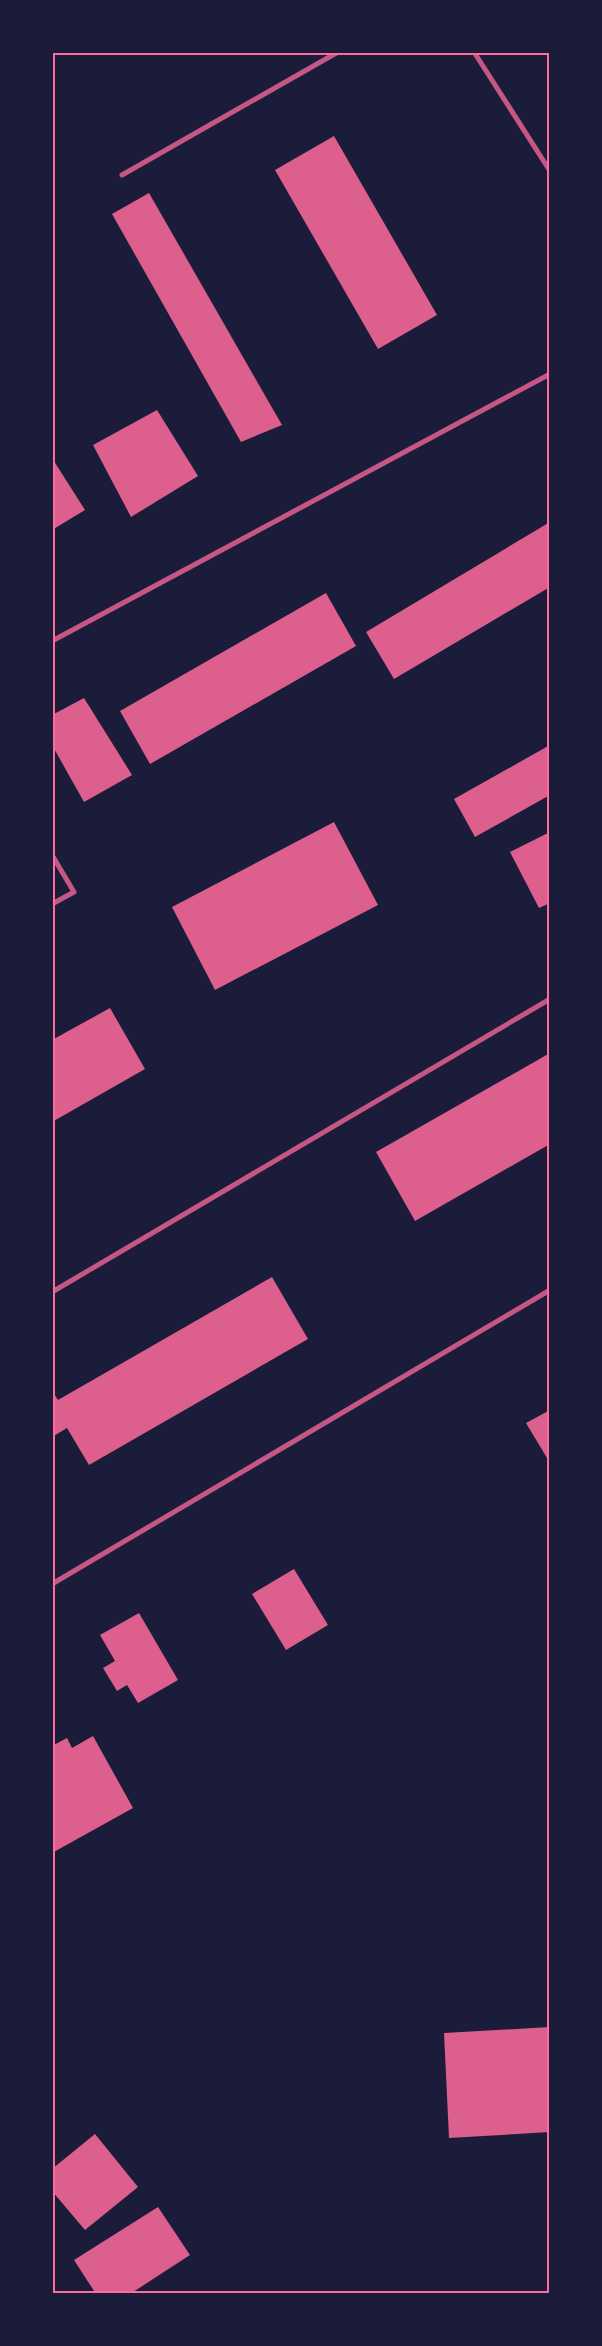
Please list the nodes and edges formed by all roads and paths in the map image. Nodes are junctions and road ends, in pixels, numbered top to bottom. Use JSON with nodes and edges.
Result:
{"nodes":[{"id":1,"x":338,"y":52,"type":"edge"},
{"id":2,"x":474,"y":52,"type":"edge"},
{"id":3,"x":550,"y":171,"type":"edge"},
{"id":4,"x":122,"y":176,"type":"dead end"},
{"id":5,"x":550,"y":374,"type":"edge"},
{"id":6,"x":52,"y":641,"type":"edge"},
{"id":7,"x":52,"y":855,"type":"edge"},
{"id":8,"x":52,"y":904,"type":"edge"},
{"id":9,"x":550,"y":999,"type":"edge"},
{"id":10,"x":550,"y":1290,"type":"edge"},
{"id":11,"x":52,"y":1292,"type":"edge"},
{"id":12,"x":52,"y":1584,"type":"edge"}],
"edges":[{"from":1,"to":4,"type":"street"},
{"from":2,"to":3,"type":"street"},
{"from":5,"to":6,"type":"street"},
{"from":7,"to":8,"type":"street"},
{"from":9,"to":11,"type":"street"},
{"from":10,"to":12,"type":"street"}]}
